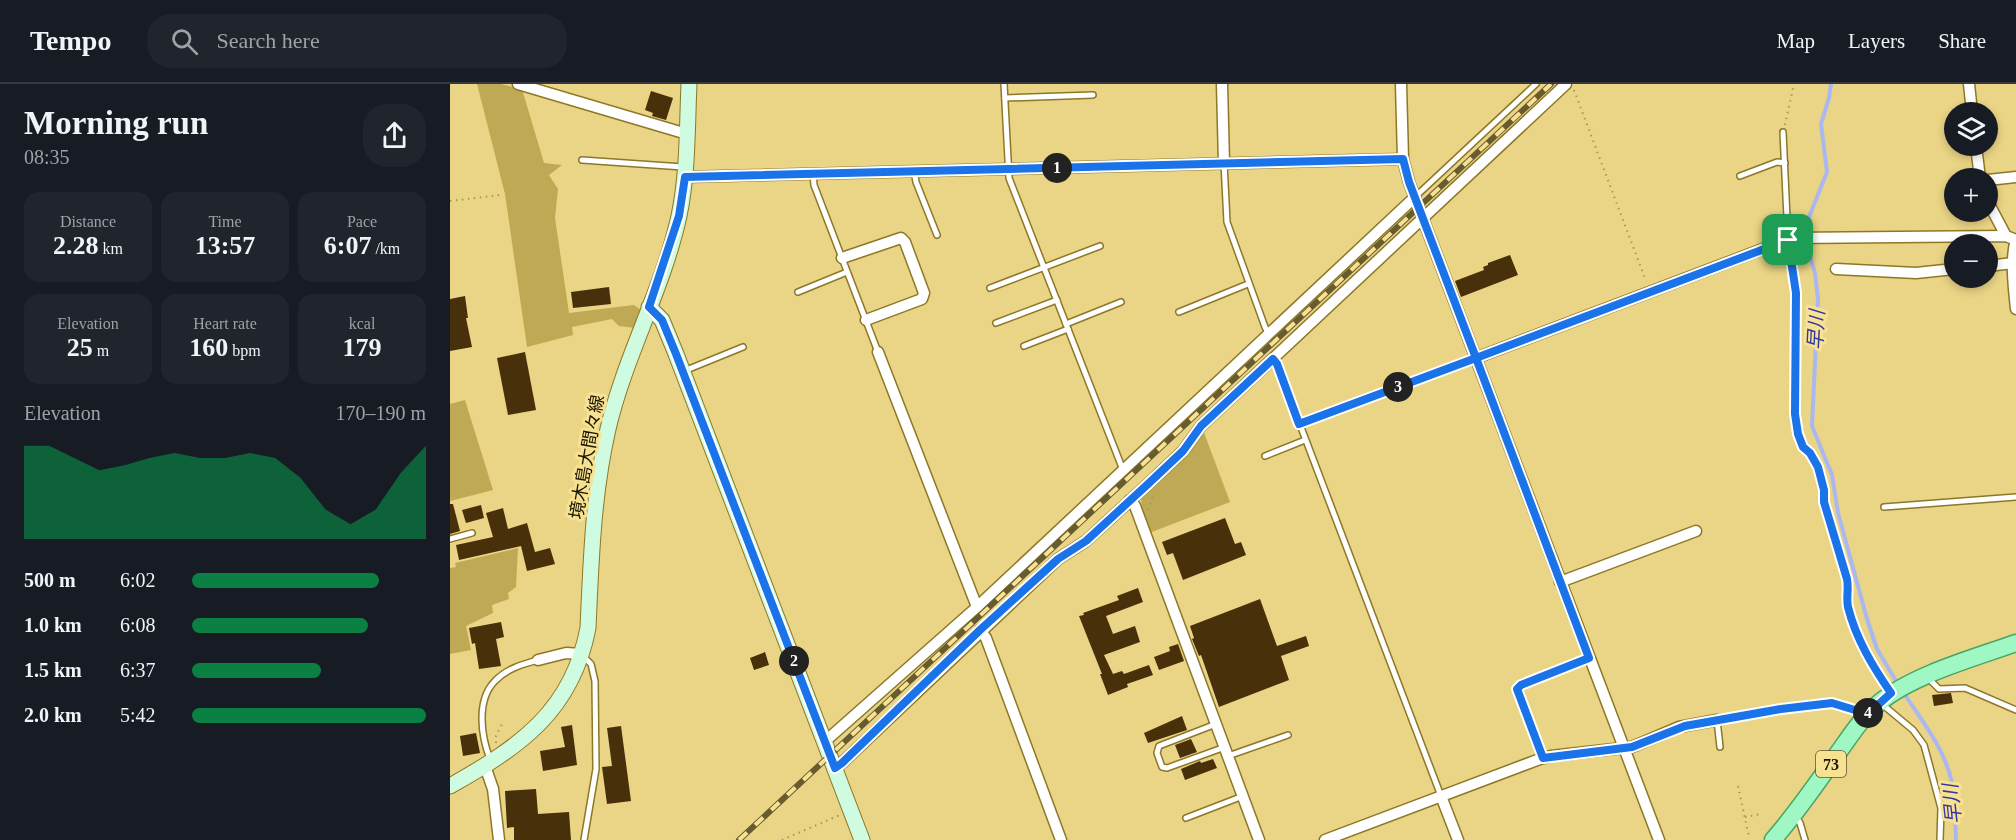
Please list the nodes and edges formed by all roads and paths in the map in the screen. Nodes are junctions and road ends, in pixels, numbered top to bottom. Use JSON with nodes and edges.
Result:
{"nodes":[{"id":1,"x":518,"y":84,"type":"edge"},
{"id":2,"x":689,"y":84,"type":"edge"},
{"id":3,"x":1004,"y":84,"type":"edge"},
{"id":4,"x":1222,"y":84,"type":"edge"},
{"id":5,"x":1401,"y":84,"type":"edge"},
{"id":6,"x":1536,"y":84,"type":"edge"},
{"id":7,"x":1794,"y":84,"type":"edge"},
{"id":8,"x":1969,"y":84,"type":"edge"},
{"id":9,"x":1570,"y":86,"type":"edge"},
{"id":10,"x":1093,"y":95,"type":"dead end"},
{"id":11,"x":1005,"y":98,"type":"junction"},
{"id":12,"x":1971,"y":102,"type":"edge"},
{"id":13,"x":1783,"y":132,"type":"joint"},
{"id":14,"x":687,"y":134,"type":"junction"},
{"id":15,"x":1403,"y":159,"type":"junction"},
{"id":16,"x":582,"y":160,"type":"dead end"},
{"id":17,"x":1785,"y":163,"type":"junction"},
{"id":18,"x":1224,"y":164,"type":"junction"},
{"id":19,"x":1008,"y":170,"type":"junction"},
{"id":20,"x":914,"y":171,"type":"junction"},
{"id":21,"x":685,"y":172,"type":"junction"},
{"id":22,"x":813,"y":174,"type":"junction"},
{"id":23,"x":1740,"y":176,"type":"dead end"},
{"id":24,"x":2016,"y":177,"type":"edge"},
{"id":25,"x":1998,"y":179,"type":"edge"},
{"id":26,"x":500,"y":195,"type":"dead end"},
{"id":27,"x":1414,"y":197,"type":"junction"},
{"id":28,"x":450,"y":201,"type":"edge"},
{"id":29,"x":1423,"y":218,"type":"junction"},
{"id":30,"x":1998,"y":221,"type":"edge"},
{"id":31,"x":937,"y":235,"type":"dead end"},
{"id":32,"x":2006,"y":236,"type":"junction"},
{"id":33,"x":1792,"y":239,"type":"junction"},
{"id":34,"x":1100,"y":246,"type":"dead end"},
{"id":35,"x":842,"y":258,"type":"junction"},
{"id":36,"x":2013,"y":263,"type":"junction"},
{"id":37,"x":1998,"y":265,"type":"edge"},
{"id":38,"x":1044,"y":267,"type":"junction"},
{"id":39,"x":1836,"y":269,"type":"dead end"},
{"id":40,"x":1944,"y":270,"type":"edge"},
{"id":41,"x":848,"y":272,"type":"junction"},
{"id":42,"x":1248,"y":284,"type":"junction"},
{"id":43,"x":1794,"y":286,"type":"joint"},
{"id":44,"x":990,"y":288,"type":"dead end"},
{"id":45,"x":798,"y":292,"type":"dead end"},
{"id":46,"x":1650,"y":292,"type":"junction"},
{"id":47,"x":1057,"y":300,"type":"junction"},
{"id":48,"x":1121,"y":302,"type":"dead end"},
{"id":49,"x":649,"y":307,"type":"junction"},
{"id":50,"x":2016,"y":309,"type":"edge"},
{"id":51,"x":1179,"y":312,"type":"dead end"},
{"id":52,"x":866,"y":321,"type":"junction"},
{"id":53,"x":996,"y":323,"type":"dead end"},
{"id":54,"x":1067,"y":327,"type":"junction"},
{"id":55,"x":1269,"y":334,"type":"junction"},
{"id":56,"x":1024,"y":346,"type":"dead end"},
{"id":57,"x":743,"y":347,"type":"dead end"},
{"id":58,"x":878,"y":352,"type":"joint"},
{"id":59,"x":1476,"y":358,"type":"junction"},
{"id":60,"x":1273,"y":359,"type":"junction"},
{"id":61,"x":683,"y":371,"type":"junction"},
{"id":62,"x":1299,"y":424,"type":"junction"},
{"id":63,"x":1305,"y":440,"type":"junction"},
{"id":64,"x":1265,"y":456,"type":"dead end"},
{"id":65,"x":1123,"y":470,"type":"junction"},
{"id":66,"x":1151,"y":488,"type":"dead end"},
{"id":67,"x":2016,"y":497,"type":"edge"},
{"id":68,"x":1130,"y":500,"type":"junction"},
{"id":69,"x":1884,"y":507,"type":"dead end"},
{"id":70,"x":1146,"y":517,"type":"dead end"},
{"id":71,"x":1696,"y":531,"type":"dead end"},
{"id":72,"x":472,"y":533,"type":"dead end"},
{"id":73,"x":450,"y":539,"type":"edge"},
{"id":74,"x":1560,"y":582,"type":"junction"},
{"id":75,"x":977,"y":608,"type":"junction"},
{"id":76,"x":980,"y":630,"type":"junction"},
{"id":77,"x":2016,"y":643,"type":"edge"},
{"id":78,"x":581,"y":654,"type":"junction"},
{"id":79,"x":1589,"y":658,"type":"junction"},
{"id":80,"x":538,"y":660,"type":"joint"},
{"id":81,"x":1920,"y":680,"type":"junction"},
{"id":82,"x":1883,"y":700,"type":"junction"},
{"id":83,"x":2016,"y":710,"type":"edge"},
{"id":84,"x":1717,"y":720,"type":"junction"},
{"id":85,"x":502,"y":724,"type":"dead end"},
{"id":86,"x":1216,"y":724,"type":"junction"},
{"id":87,"x":1288,"y":735,"type":"dead end"},
{"id":88,"x":824,"y":740,"type":"junction"},
{"id":89,"x":1720,"y":747,"type":"dead end"},
{"id":90,"x":1624,"y":748,"type":"junction"},
{"id":91,"x":1227,"y":752,"type":"junction"},
{"id":92,"x":1543,"y":758,"type":"junction"},
{"id":93,"x":491,"y":759,"type":"junction"},
{"id":94,"x":835,"y":768,"type":"junction"},
{"id":95,"x":450,"y":786,"type":"edge"},
{"id":96,"x":1738,"y":786,"type":"dead end"},
{"id":97,"x":1243,"y":796,"type":"junction"},
{"id":98,"x":1442,"y":796,"type":"junction"},
{"id":99,"x":851,"y":810,"type":"junction"},
{"id":100,"x":1761,"y":814,"type":"dead end"},
{"id":101,"x":1794,"y":815,"type":"junction"},
{"id":102,"x":1745,"y":817,"type":"junction"},
{"id":103,"x":1186,"y":818,"type":"dead end"},
{"id":104,"x":1749,"y":837,"type":"dead end"},
{"id":105,"x":499,"y":840,"type":"edge"},
{"id":106,"x":584,"y":840,"type":"edge"},
{"id":107,"x":782,"y":840,"type":"edge"},
{"id":108,"x":862,"y":840,"type":"edge"},
{"id":109,"x":1061,"y":840,"type":"edge"},
{"id":110,"x":1259,"y":840,"type":"edge"},
{"id":111,"x":1325,"y":840,"type":"edge"},
{"id":112,"x":1458,"y":840,"type":"edge"},
{"id":113,"x":1659,"y":840,"type":"edge"},
{"id":114,"x":1773,"y":840,"type":"edge"},
{"id":115,"x":1805,"y":840,"type":"edge"},
{"id":116,"x":1940,"y":840,"type":"edge"}],
"edges":[{"from":1,"to":14,"type":"street"},
{"from":2,"to":14,"type":"main road","name":"境木島大間々線"},
{"from":3,"to":11,"type":"lane"},
{"from":4,"to":18,"type":"street"},
{"from":5,"to":15,"type":"street"},
{"from":6,"to":27,"type":"lane"},
{"from":7,"to":13,"type":"path"},
{"from":8,"to":12,"type":"street"},
{"from":9,"to":29,"type":"street"},
{"from":9,"to":46,"type":"path"},
{"from":10,"to":11,"type":"lane"},
{"from":11,"to":19,"type":"lane"},
{"from":13,"to":17,"type":"lane"},
{"from":14,"to":21,"type":"main road","name":"境木島大間々線"},
{"from":15,"to":18,"type":"street"},
{"from":15,"to":27,"type":"street"},
{"from":16,"to":21,"type":"lane"},
{"from":17,"to":23,"type":"lane"},
{"from":17,"to":33,"type":"lane"},
{"from":18,"to":19,"type":"street"},
{"from":18,"to":42,"type":"lane"},
{"from":19,"to":20,"type":"street"},
{"from":19,"to":38,"type":"lane"},
{"from":20,"to":22,"type":"street"},
{"from":20,"to":31,"type":"lane"},
{"from":21,"to":22,"type":"street"},
{"from":21,"to":49,"type":"main road","name":"境木島大間々線"},
{"from":22,"to":35,"type":"lane"},
{"from":24,"to":25,"type":"street"},
{"from":26,"to":28,"type":"path"},
{"from":27,"to":29,"type":"street"},
{"from":27,"to":55,"type":"street"},
{"from":29,"to":59,"type":"street"},
{"from":29,"to":60,"type":"street"},
{"from":30,"to":32,"type":"street"},
{"from":32,"to":33,"type":"street"},
{"from":32,"to":36,"type":"street"},
{"from":33,"to":43,"type":"lane"},
{"from":33,"to":46,"type":"street"},
{"from":34,"to":38,"type":"lane"},
{"from":35,"to":41,"type":"lane"},
{"from":35,"to":52,"type":"street"},
{"from":36,"to":37,"type":"street"},
{"from":36,"to":50,"type":"street"},
{"from":38,"to":44,"type":"lane"},
{"from":38,"to":47,"type":"lane"},
{"from":39,"to":40,"type":"street"},
{"from":41,"to":45,"type":"lane"},
{"from":41,"to":52,"type":"lane"},
{"from":42,"to":51,"type":"lane"},
{"from":42,"to":55,"type":"lane"},
{"from":43,"to":82,"type":"path"},
{"from":46,"to":59,"type":"street"},
{"from":47,"to":53,"type":"lane"},
{"from":47,"to":54,"type":"lane"},
{"from":48,"to":54,"type":"lane"},
{"from":49,"to":61,"type":"main road"},
{"from":49,"to":78,"type":"main road","name":"境木島大間々線"},
{"from":52,"to":58,"type":"lane"},
{"from":54,"to":56,"type":"lane"},
{"from":54,"to":65,"type":"lane"},
{"from":55,"to":65,"type":"street"},
{"from":57,"to":61,"type":"lane"},
{"from":58,"to":75,"type":"street"},
{"from":59,"to":62,"type":"lane"},
{"from":59,"to":74,"type":"street"},
{"from":60,"to":62,"type":"lane"},
{"from":60,"to":68,"type":"street"},
{"from":61,"to":88,"type":"main road"},
{"from":62,"to":63,"type":"lane"},
{"from":63,"to":64,"type":"lane"},
{"from":63,"to":98,"type":"lane"},
{"from":65,"to":75,"type":"street"},
{"from":66,"to":70,"type":"path"},
{"from":67,"to":69,"type":"lane"},
{"from":68,"to":76,"type":"street"},
{"from":68,"to":86,"type":"street"},
{"from":71,"to":74,"type":"street"},
{"from":72,"to":73,"type":"lane"},
{"from":74,"to":79,"type":"street"},
{"from":75,"to":88,"type":"street"},
{"from":76,"to":94,"type":"street"},
{"from":76,"to":109,"type":"street"},
{"from":77,"to":81,"type":"main road","number":"73"},
{"from":78,"to":80,"type":"street"},
{"from":78,"to":93,"type":"main road","name":"境木島大間々線"},
{"from":78,"to":106,"type":"lane"},
{"from":79,"to":90,"type":"street"},
{"from":79,"to":92,"type":"lane"},
{"from":80,"to":93,"type":"lane"},
{"from":81,"to":82,"type":"main road","number":"73"},
{"from":81,"to":83,"type":"lane"},
{"from":82,"to":84,"type":"lane"},
{"from":82,"to":101,"type":"main road","number":"73"},
{"from":82,"to":116,"type":"lane"},
{"from":84,"to":89,"type":"lane"},
{"from":84,"to":90,"type":"street"},
{"from":85,"to":93,"type":"path"},
{"from":86,"to":91,"type":"street"},
{"from":86,"to":91,"type":"lane"},
{"from":87,"to":91,"type":"lane"},
{"from":88,"to":94,"type":"main road"},
{"from":90,"to":92,"type":"street"},
{"from":90,"to":113,"type":"street"},
{"from":91,"to":97,"type":"street"},
{"from":92,"to":98,"type":"street"},
{"from":93,"to":95,"type":"main road","name":"境木島大間々線"},
{"from":93,"to":105,"type":"street"},
{"from":94,"to":99,"type":"main road"},
{"from":96,"to":102,"type":"path"},
{"from":97,"to":103,"type":"lane"},
{"from":97,"to":110,"type":"street"},
{"from":98,"to":111,"type":"street"},
{"from":98,"to":112,"type":"street"},
{"from":99,"to":107,"type":"path"},
{"from":99,"to":108,"type":"main road"},
{"from":100,"to":102,"type":"path"},
{"from":101,"to":114,"type":"main road","number":"73"},
{"from":101,"to":115,"type":"lane"},
{"from":102,"to":104,"type":"path"}]}
